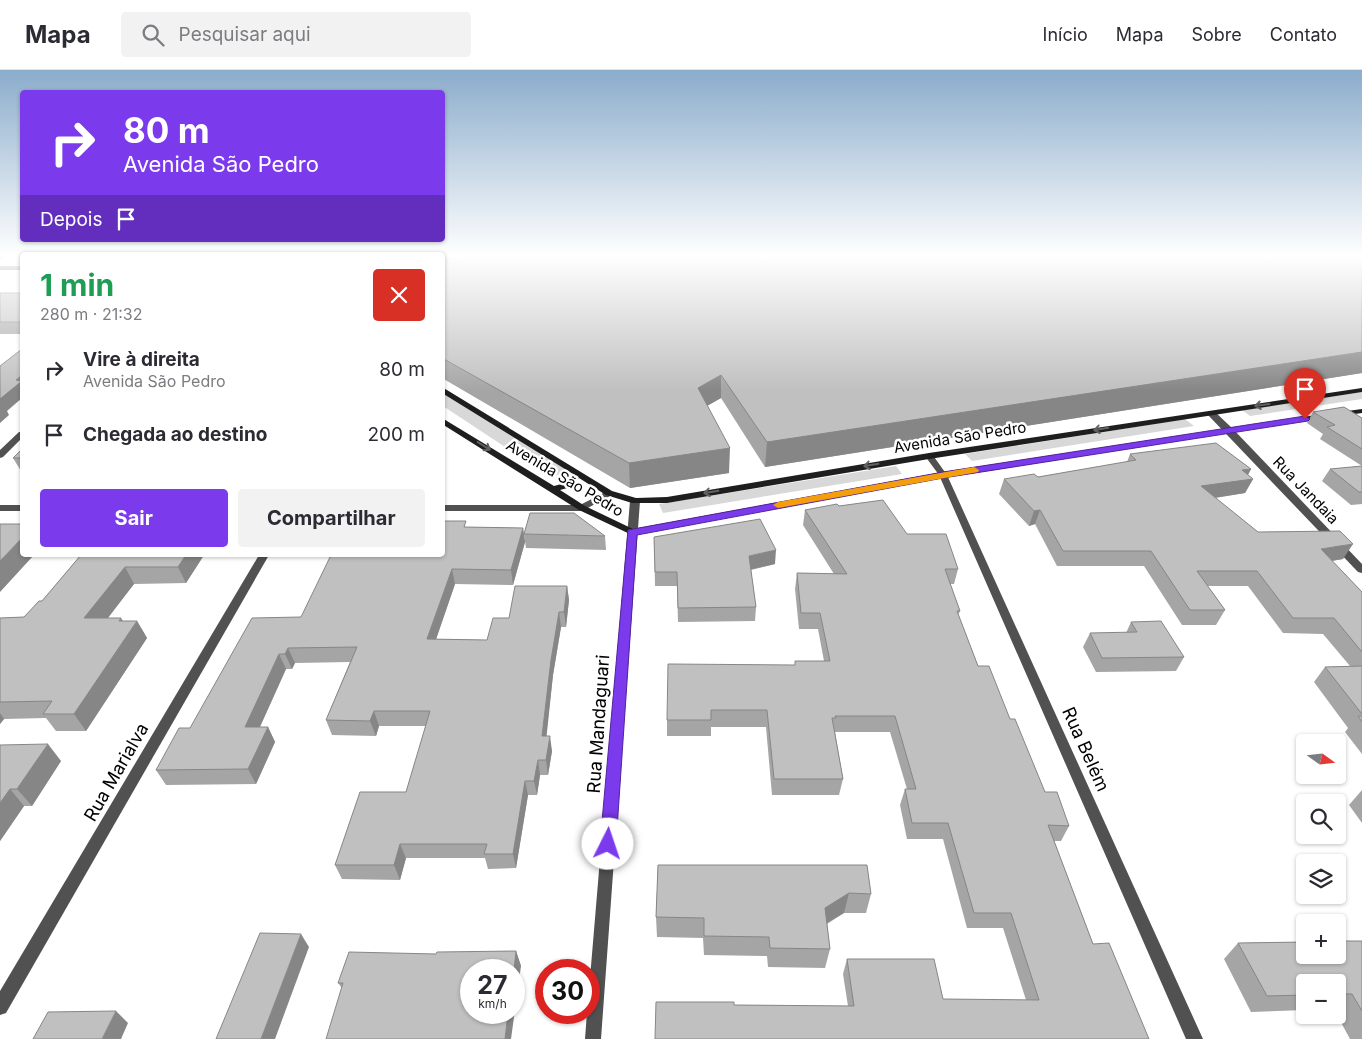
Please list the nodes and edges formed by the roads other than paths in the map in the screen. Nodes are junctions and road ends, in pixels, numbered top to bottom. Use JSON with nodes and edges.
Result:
{"nodes":[{"id":1,"x":1362,"y":390,"type":"edge"},
{"id":2,"x":445,"y":391,"type":"edge"},
{"id":3,"x":1362,"y":411,"type":"edge"},
{"id":4,"x":1211,"y":413,"type":"junction"},
{"id":5,"x":445,"y":422,"type":"edge"},
{"id":6,"x":1229,"y":430,"type":"junction"},
{"id":7,"x":20,"y":436,"type":"edge"},
{"id":8,"x":0,"y":455,"type":"edge"},
{"id":9,"x":929,"y":456,"type":"junction"},
{"id":10,"x":578,"y":473,"type":"junction"},
{"id":11,"x":943,"y":475,"type":"junction"},
{"id":12,"x":553,"y":489,"type":"junction"},
{"id":13,"x":609,"y":493,"type":"junction"},
{"id":14,"x":635,"y":501,"type":"junction"},
{"id":15,"x":0,"y":508,"type":"edge"},
{"id":16,"x":20,"y":508,"type":"edge"},
{"id":17,"x":445,"y":508,"type":"edge"},
{"id":18,"x":582,"y":508,"type":"junction"},
{"id":19,"x":632,"y":532,"type":"junction"},
{"id":20,"x":263,"y":557,"type":"edge"},
{"id":21,"x":1362,"y":570,"type":"edge"},
{"id":22,"x":0,"y":1007,"type":"edge"},
{"id":23,"x":593,"y":1039,"type":"edge"},
{"id":24,"x":1195,"y":1039,"type":"edge"}],
"edges":[{"from":1,"to":4,"type":"street","name":"Avenida São Pedro","one_way":true},
{"from":2,"to":10,"type":"street","name":"Avenida São Pedro"},
{"from":3,"to":6,"type":"street","name":"Avenida São Pedro"},
{"from":4,"to":6,"type":"street","name":"Rua Jandaia"},
{"from":4,"to":9,"type":"street","name":"Avenida São Pedro","one_way":true},
{"from":5,"to":12,"type":"street","name":"Avenida São Pedro","one_way":true},
{"from":6,"to":11,"type":"street","name":"Avenida São Pedro"},
{"from":6,"to":21,"type":"street","name":"Rua Jandaia"},
{"from":7,"to":8,"type":"street"},
{"from":9,"to":11,"type":"street","name":"Rua Belém"},
{"from":9,"to":14,"type":"street","name":"Avenida São Pedro","one_way":true},
{"from":10,"to":12,"type":"street"},
{"from":10,"to":13,"type":"street","name":"Avenida São Pedro"},
{"from":11,"to":19,"type":"street","name":"Avenida São Pedro"},
{"from":11,"to":24,"type":"street","name":"Rua Belém"},
{"from":12,"to":18,"type":"street","name":"Avenida São Pedro"},
{"from":13,"to":14,"type":"street","name":"Avenida São Pedro"},
{"from":13,"to":18,"type":"street"},
{"from":14,"to":19,"type":"street","name":"Rua Mandaguari"},
{"from":15,"to":16,"type":"street"},
{"from":17,"to":18,"type":"street"},
{"from":18,"to":19,"type":"street","name":"Avenida São Pedro"},
{"from":19,"to":23,"type":"street","name":"Rua Mandaguari"},
{"from":20,"to":22,"type":"street","name":"Rua Marialva"}]}
